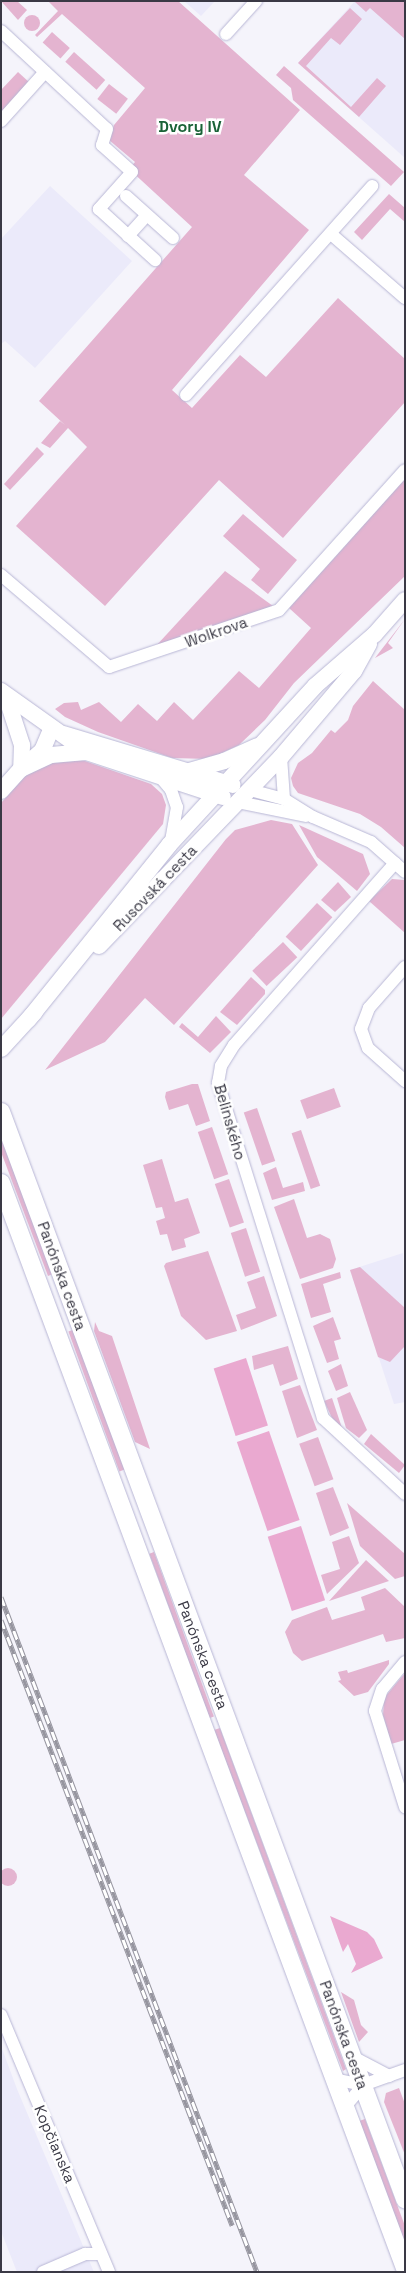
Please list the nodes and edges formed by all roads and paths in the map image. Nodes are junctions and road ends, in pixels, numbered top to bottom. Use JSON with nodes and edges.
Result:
{"nodes":[{"id":1,"x":256,"y":1,"type":"edge"},
{"id":2,"x":1,"y":31,"type":"edge"},
{"id":3,"x":226,"y":34,"type":"dead end"},
{"id":4,"x":45,"y":72,"type":"junction"},
{"id":5,"x":1,"y":121,"type":"edge"},
{"id":6,"x":372,"y":186,"type":"dead end"},
{"id":7,"x":126,"y":196,"type":"dead end"},
{"id":8,"x":147,"y":215,"type":"junction"},
{"id":9,"x":330,"y":234,"type":"junction"},
{"id":10,"x":128,"y":236,"type":"junction"},
{"id":11,"x":173,"y":238,"type":"dead end"},
{"id":12,"x":155,"y":260,"type":"dead end"},
{"id":13,"x":405,"y":298,"type":"edge"},
{"id":14,"x":186,"y":395,"type":"dead end"},
{"id":15,"x":405,"y":470,"type":"edge"},
{"id":16,"x":1,"y":575,"type":"edge"},
{"id":17,"x":405,"y":600,"type":"edge"},
{"id":18,"x":375,"y":634,"type":"junction"},
{"id":19,"x":3,"y":693,"type":"edge"},
{"id":20,"x":57,"y":731,"type":"junction"},
{"id":21,"x":263,"y":743,"type":"junction"},
{"id":22,"x":86,"y":752,"type":"junction"},
{"id":23,"x":281,"y":757,"type":"junction"},
{"id":24,"x":21,"y":769,"type":"junction"},
{"id":25,"x":185,"y":772,"type":"junction"},
{"id":26,"x":161,"y":778,"type":"junction"},
{"id":27,"x":217,"y":786,"type":"junction"},
{"id":28,"x":250,"y":790,"type":"junction"},
{"id":29,"x":1,"y":791,"type":"edge"},
{"id":30,"x":284,"y":799,"type":"junction"},
{"id":31,"x":238,"y":802,"type":"junction"},
{"id":32,"x":313,"y":817,"type":"junction"},
{"id":33,"x":211,"y":828,"type":"junction"},
{"id":34,"x":169,"y":846,"type":"junction"},
{"id":35,"x":400,"y":868,"type":"edge"},
{"id":36,"x":405,"y":967,"type":"edge"},
{"id":37,"x":28,"y":1020,"type":"junction"},
{"id":38,"x":1,"y":1049,"type":"edge"},
{"id":39,"x":405,"y":1081,"type":"edge"},
{"id":40,"x":1,"y":1112,"type":"edge"},
{"id":41,"x":1,"y":1183,"type":"edge"},
{"id":42,"x":405,"y":1494,"type":"edge"},
{"id":43,"x":405,"y":1662,"type":"edge"},
{"id":44,"x":405,"y":1807,"type":"edge"},
{"id":45,"x":1,"y":2015,"type":"edge"},
{"id":46,"x":353,"y":2058,"type":"junction"},
{"id":47,"x":405,"y":2070,"type":"edge"},
{"id":48,"x":390,"y":2076,"type":"junction"},
{"id":49,"x":334,"y":2078,"type":"junction"},
{"id":50,"x":363,"y":2085,"type":"junction"},
{"id":51,"x":344,"y":2108,"type":"junction"},
{"id":52,"x":405,"y":2199,"type":"edge"},
{"id":53,"x":101,"y":2254,"type":"junction"},
{"id":54,"x":405,"y":2268,"type":"edge"},
{"id":55,"x":43,"y":2272,"type":"edge"},
{"id":56,"x":109,"y":2272,"type":"edge"}],
"edges":[{"from":1,"to":3,"type":"street"},
{"from":2,"to":4,"type":"street"},
{"from":4,"to":5,"type":"street"},
{"from":4,"to":10,"type":"street"},
{"from":6,"to":9,"type":"street"},
{"from":7,"to":8,"type":"street"},
{"from":8,"to":10,"type":"street"},
{"from":8,"to":11,"type":"street"},
{"from":9,"to":13,"type":"street"},
{"from":9,"to":14,"type":"street"},
{"from":10,"to":12,"type":"street"},
{"from":15,"to":16,"type":"street","name":"Wolkrova"},
{"from":17,"to":18,"type":"street","name":"Rusovská cesta"},
{"from":18,"to":21,"type":"street","name":"Rusovská cesta"},
{"from":18,"to":23,"type":"street","name":"Rusovská cesta"},
{"from":19,"to":20,"type":"street"},
{"from":19,"to":24,"type":"street"},
{"from":20,"to":22,"type":"street"},
{"from":20,"to":24,"type":"street"},
{"from":20,"to":25,"type":"street"},
{"from":21,"to":25,"type":"street","name":"Rusovská cesta"},
{"from":21,"to":27,"type":"street","name":"Rusovská cesta"},
{"from":22,"to":24,"type":"street"},
{"from":22,"to":26,"type":"street"},
{"from":23,"to":28,"type":"street","name":"Rusovská cesta"},
{"from":23,"to":30,"type":"street"},
{"from":24,"to":29,"type":"street"},
{"from":25,"to":27,"type":"street"},
{"from":26,"to":27,"type":"street"},
{"from":26,"to":34,"type":"street","name":"Rusovská cesta"},
{"from":27,"to":28,"type":"street"},
{"from":27,"to":31,"type":"street"},
{"from":27,"to":33,"type":"street"},
{"from":27,"to":34,"type":"street","name":"Rusovská cesta"},
{"from":28,"to":30,"type":"street","name":"Belinského"},
{"from":28,"to":31,"type":"street","name":"Rusovská cesta"},
{"from":30,"to":32,"type":"street","name":"Belinského"},
{"from":31,"to":32,"type":"street","name":"Belinského"},
{"from":31,"to":33,"type":"street","name":"Rusovská cesta"},
{"from":32,"to":35,"type":"street","name":"Belinského"},
{"from":33,"to":37,"type":"street","name":"Rusovská cesta"},
{"from":34,"to":37,"type":"street","name":"Rusovská cesta"},
{"from":35,"to":42,"type":"street","name":"Belinského"},
{"from":36,"to":39,"type":"street"},
{"from":37,"to":38,"type":"street","name":"Rusovská cesta"},
{"from":40,"to":46,"type":"main road","name":"Panónska cesta"},
{"from":41,"to":49,"type":"main road","name":"Panónska cesta"},
{"from":43,"to":44,"type":"street"},
{"from":45,"to":53,"type":"street","name":"Kopčianska"},
{"from":46,"to":48,"type":"street"},
{"from":46,"to":50,"type":"main road","name":"Panónska cesta"},
{"from":47,"to":48,"type":"street"},
{"from":48,"to":50,"type":"street"},
{"from":49,"to":50,"type":"street"},
{"from":49,"to":51,"type":"main road","name":"Panónska cesta"},
{"from":50,"to":51,"type":"street"},
{"from":50,"to":52,"type":"main road","name":"Panónska cesta"},
{"from":51,"to":54,"type":"main road","name":"Panónska cesta"},
{"from":53,"to":55,"type":"street"},
{"from":53,"to":56,"type":"street","name":"Kopčianska"}]}
